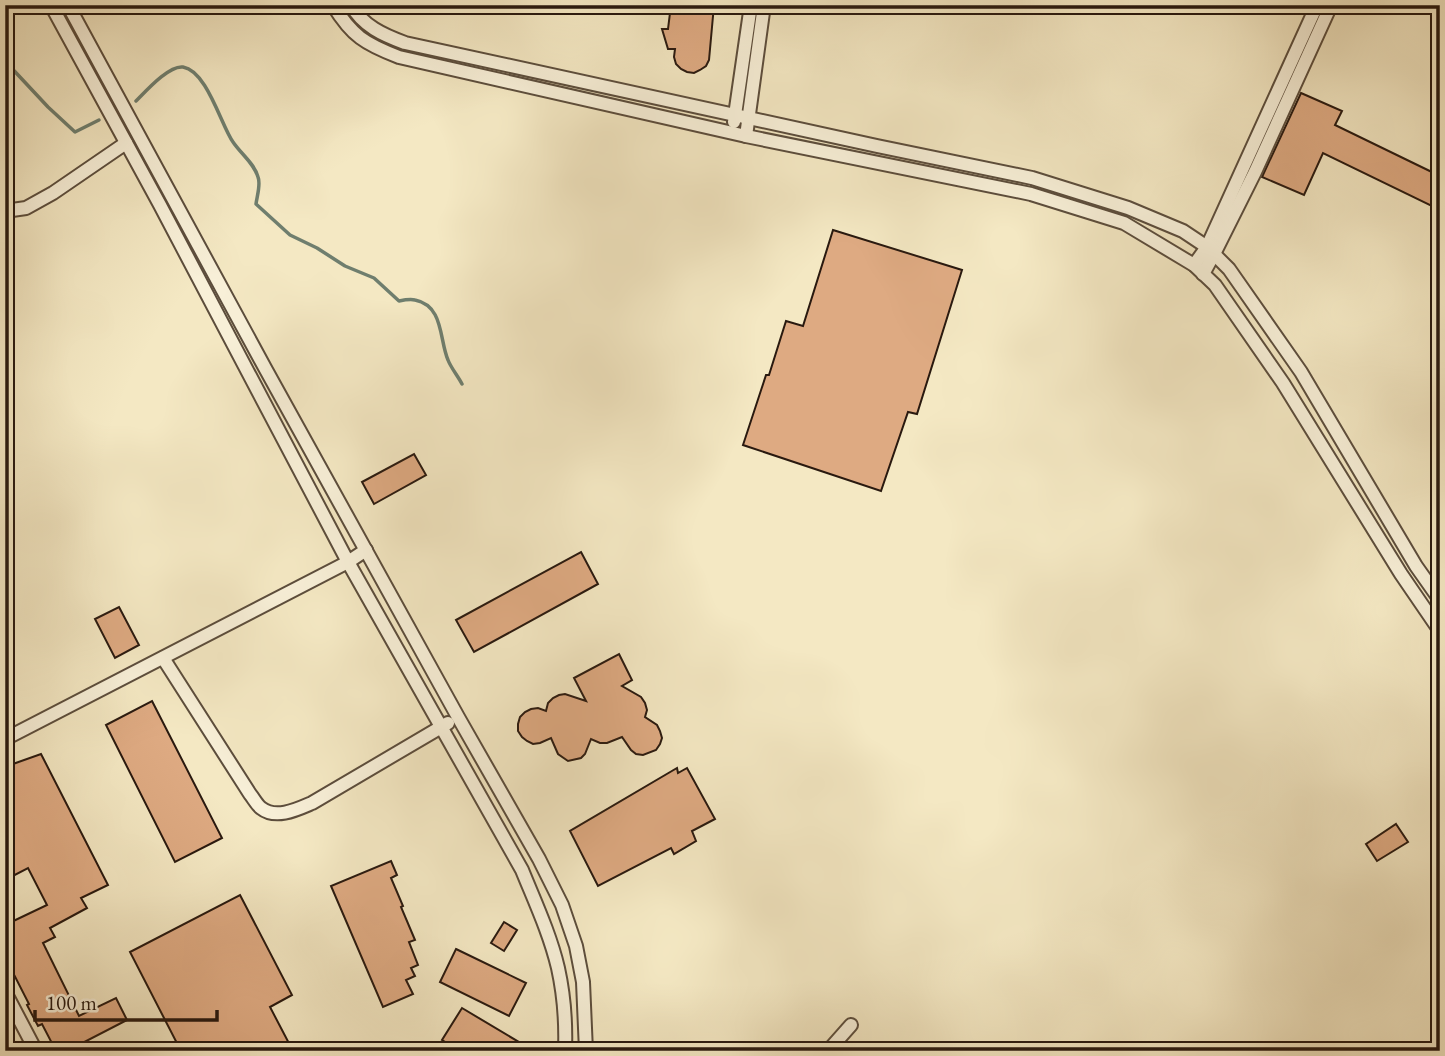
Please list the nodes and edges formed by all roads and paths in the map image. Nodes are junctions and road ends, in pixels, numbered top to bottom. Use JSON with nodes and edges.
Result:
{"nodes":[{"id":1,"x":51,"y":5,"type":"edge"},
{"id":2,"x":68,"y":5,"type":"edge"},
{"id":3,"x":333,"y":5,"type":"edge"},
{"id":4,"x":351,"y":5,"type":"edge"},
{"id":5,"x":1317,"y":5,"type":"edge"},
{"id":6,"x":1331,"y":5,"type":"edge"},
{"id":7,"x":757,"y":10,"type":"edge"},
{"id":8,"x":736,"y":115,"type":"junction"},
{"id":9,"x":749,"y":118,"type":"junction"},
{"id":10,"x":733,"y":132,"type":"junction"},
{"id":11,"x":746,"y":136,"type":"junction"},
{"id":12,"x":126,"y":143,"type":"junction"},
{"id":13,"x":1013,"y":174,"type":"junction"},
{"id":14,"x":1009,"y":189,"type":"junction"},
{"id":15,"x":5,"y":211,"type":"edge"},
{"id":16,"x":1211,"y":251,"type":"junction"},
{"id":17,"x":1198,"y":270,"type":"junction"},
{"id":18,"x":366,"y":550,"type":"junction"},
{"id":19,"x":348,"y":562,"type":"junction"},
{"id":20,"x":1440,"y":600,"type":"edge"},
{"id":21,"x":1440,"y":631,"type":"edge"},
{"id":22,"x":163,"y":658,"type":"junction"},
{"id":23,"x":458,"y":717,"type":"junction"},
{"id":24,"x":441,"y":727,"type":"junction"},
{"id":25,"x":5,"y":739,"type":"edge"},
{"id":26,"x":5,"y":992,"type":"edge"},
{"id":27,"x":851,"y":1025,"type":"dead end"},
{"id":28,"x":36,"y":1051,"type":"edge"},
{"id":29,"x":565,"y":1051,"type":"edge"},
{"id":30,"x":586,"y":1051,"type":"edge"},
{"id":31,"x":828,"y":1051,"type":"edge"}],
"edges":[{"from":1,"to":12,"type":"street"},
{"from":2,"to":18,"type":"street"},
{"from":3,"to":10,"type":"street"},
{"from":4,"to":8,"type":"street"},
{"from":5,"to":16,"type":"street"},
{"from":6,"to":16,"type":"street"},
{"from":7,"to":8,"type":"street"},
{"from":7,"to":9,"type":"street"},
{"from":8,"to":9,"type":"street"},
{"from":8,"to":10,"type":"street"},
{"from":9,"to":11,"type":"street"},
{"from":9,"to":13,"type":"street"},
{"from":10,"to":11,"type":"street"},
{"from":11,"to":14,"type":"street"},
{"from":12,"to":15,"type":"street"},
{"from":12,"to":19,"type":"street"},
{"from":13,"to":14,"type":"street"},
{"from":13,"to":16,"type":"street"},
{"from":14,"to":17,"type":"street"},
{"from":16,"to":17,"type":"street"},
{"from":16,"to":20,"type":"street"},
{"from":17,"to":21,"type":"street"},
{"from":18,"to":19,"type":"street"},
{"from":18,"to":23,"type":"street"},
{"from":19,"to":22,"type":"street"},
{"from":19,"to":24,"type":"street"},
{"from":22,"to":24,"type":"street"},
{"from":22,"to":25,"type":"street"},
{"from":23,"to":24,"type":"street"},
{"from":23,"to":30,"type":"street"},
{"from":24,"to":29,"type":"street"},
{"from":26,"to":28,"type":"street"},
{"from":27,"to":31,"type":"street"}]}
